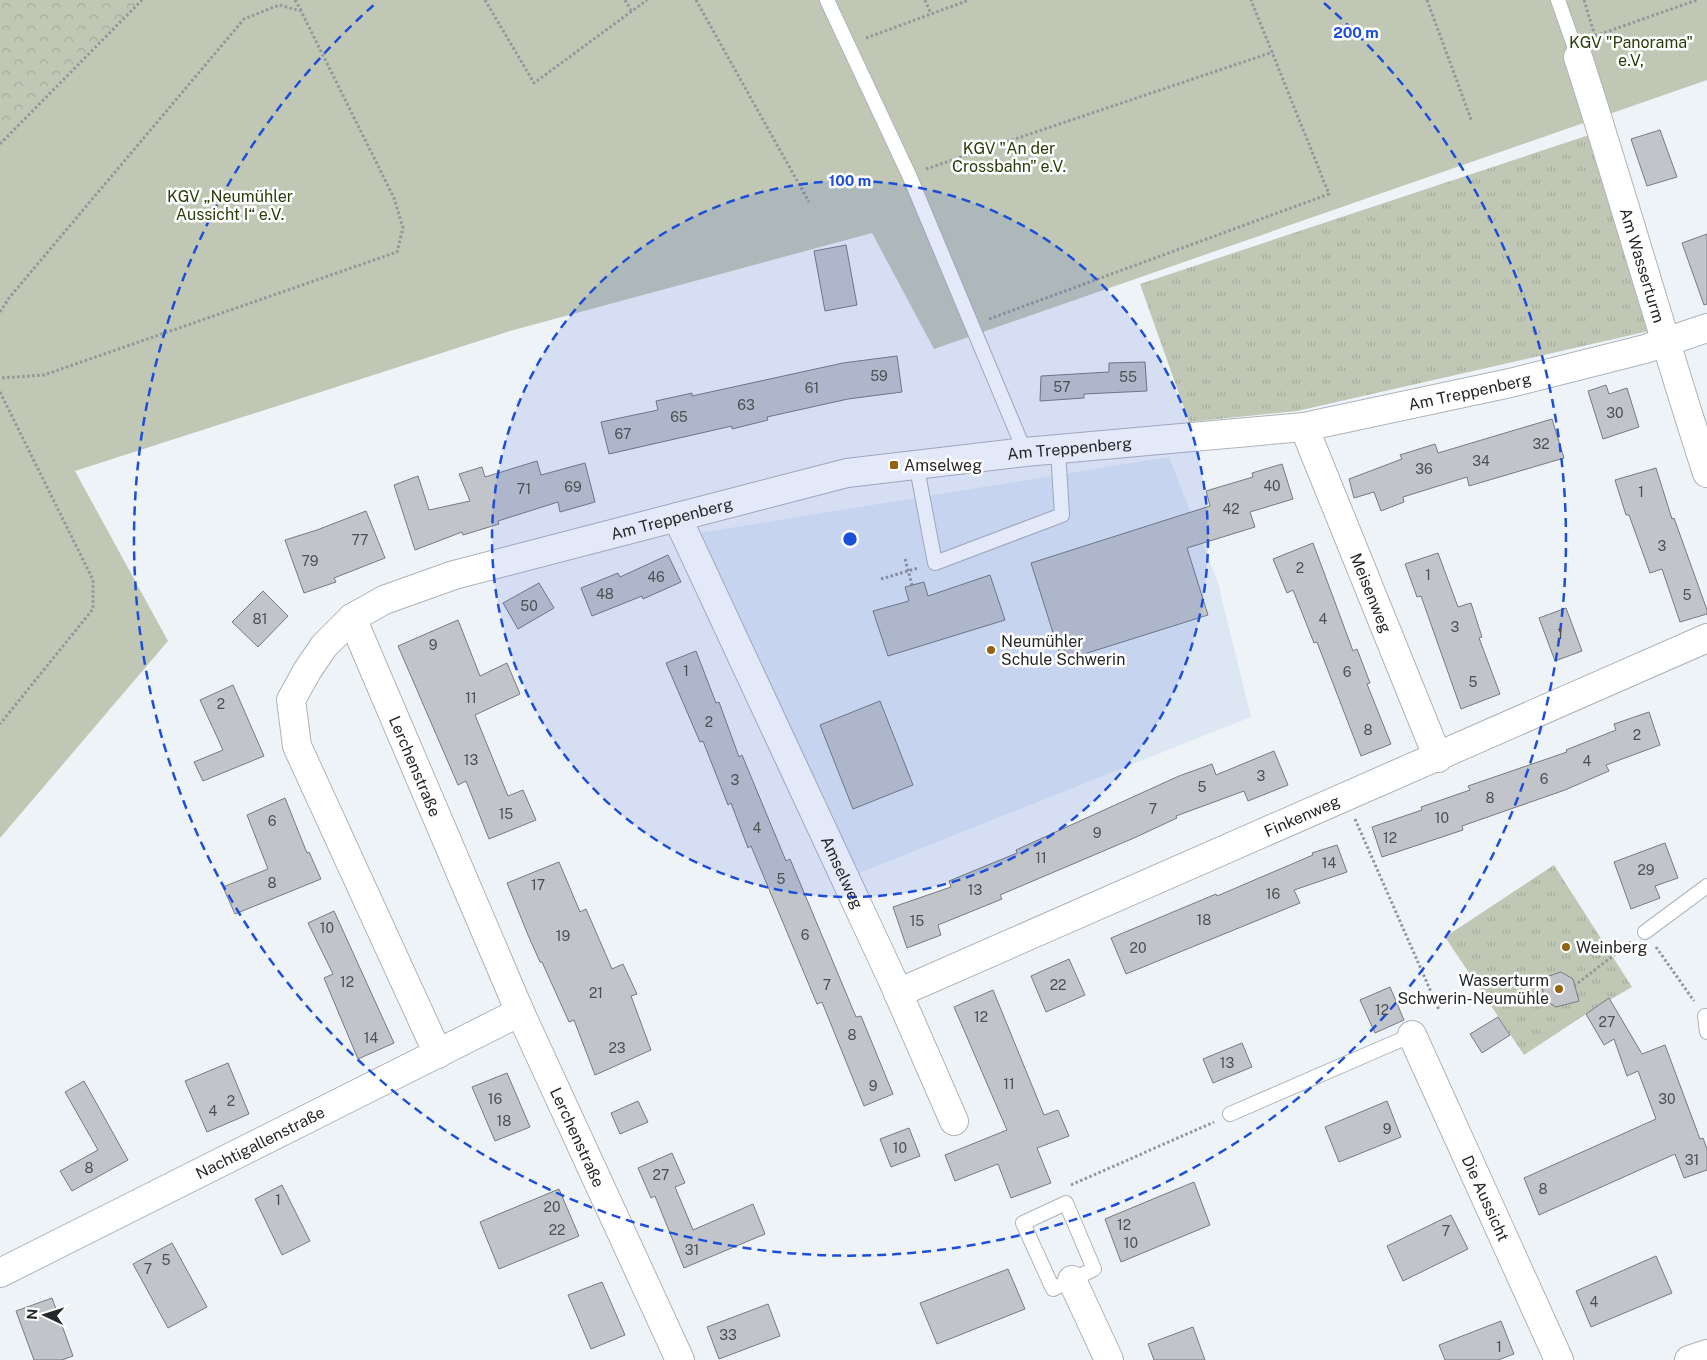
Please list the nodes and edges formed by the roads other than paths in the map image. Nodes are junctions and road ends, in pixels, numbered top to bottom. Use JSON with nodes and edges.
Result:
{"nodes":[{"id":1,"x":827,"y":0,"type":"edge"},
{"id":2,"x":1558,"y":0,"type":"edge"},
{"id":3,"x":1578,"y":57,"type":"joint"},
{"id":4,"x":1707,"y":328,"type":"edge"},
{"id":5,"x":1664,"y":342,"type":"junction"},
{"id":6,"x":1304,"y":427,"type":"junction"},
{"id":7,"x":1058,"y":450,"type":"junction"},
{"id":8,"x":1025,"y":452,"type":"junction"},
{"id":9,"x":916,"y":463,"type":"junction"},
{"id":10,"x":1707,"y":473,"type":"edge"},
{"id":11,"x":677,"y":517,"type":"junction"},
{"id":12,"x":352,"y":618,"type":"junction"},
{"id":13,"x":1707,"y":638,"type":"edge"},
{"id":14,"x":1438,"y":758,"type":"junction"},
{"id":15,"x":1707,"y":886,"type":"edge"},
{"id":16,"x":1645,"y":932,"type":"road end"},
{"id":17,"x":898,"y":993,"type":"junction"},
{"id":18,"x":520,"y":1012,"type":"junction"},
{"id":19,"x":1705,"y":1016,"type":"road end"},
{"id":20,"x":1707,"y":1032,"type":"edge"},
{"id":21,"x":1412,"y":1035,"type":"joint"},
{"id":22,"x":438,"y":1054,"type":"junction"},
{"id":23,"x":1230,"y":1114,"type":"road end"},
{"id":24,"x":954,"y":1121,"type":"dead end"},
{"id":25,"x":0,"y":1273,"type":"edge"},
{"id":26,"x":1072,"y":1280,"type":"junction"},
{"id":27,"x":1707,"y":1354,"type":"edge"},
{"id":28,"x":680,"y":1360,"type":"edge"},
{"id":29,"x":1109,"y":1360,"type":"edge"},
{"id":30,"x":1560,"y":1360,"type":"edge"},
{"id":31,"x":1689,"y":1360,"type":"edge"}],
"edges":[{"from":1,"to":8,"type":"lane"},
{"from":2,"to":3,"type":"lane"},
{"from":3,"to":5,"type":"street","name":"Am Wasserturm"},
{"from":4,"to":5,"type":"street","name":"Am Treppenberg"},
{"from":5,"to":6,"type":"street","name":"Am Treppenberg"},
{"from":5,"to":10,"type":"street","name":"Am Wasserturm"},
{"from":6,"to":7,"type":"street","name":"Am Treppenberg"},
{"from":6,"to":14,"type":"street","name":"Meisenweg"},
{"from":7,"to":8,"type":"street","name":"Am Treppenberg"},
{"from":7,"to":9,"type":"lane"},
{"from":8,"to":9,"type":"street","name":"Am Treppenberg"},
{"from":9,"to":11,"type":"street","name":"Am Treppenberg"},
{"from":11,"to":12,"type":"street","name":"Am Treppenberg"},
{"from":11,"to":17,"type":"street","name":"Amselweg"},
{"from":12,"to":18,"type":"street","name":"Lerchenstraße"},
{"from":12,"to":22,"type":"street"},
{"from":13,"to":14,"type":"street","name":"Finkenweg"},
{"from":14,"to":17,"type":"street","name":"Finkenweg"},
{"from":15,"to":16,"type":"lane"},
{"from":17,"to":24,"type":"street","name":"Amselweg"},
{"from":18,"to":22,"type":"street","name":"Nachtigallenstraße"},
{"from":18,"to":28,"type":"street","name":"Lerchenstraße"},
{"from":19,"to":20,"type":"lane"},
{"from":21,"to":23,"type":"lane"},
{"from":21,"to":30,"type":"street","name":"Die Aussicht"},
{"from":22,"to":25,"type":"street","name":"Nachtigallenstraße"},
{"from":26,"to":26,"type":"lane"},
{"from":26,"to":29,"type":"street"},
{"from":27,"to":31,"type":"street"}]}
